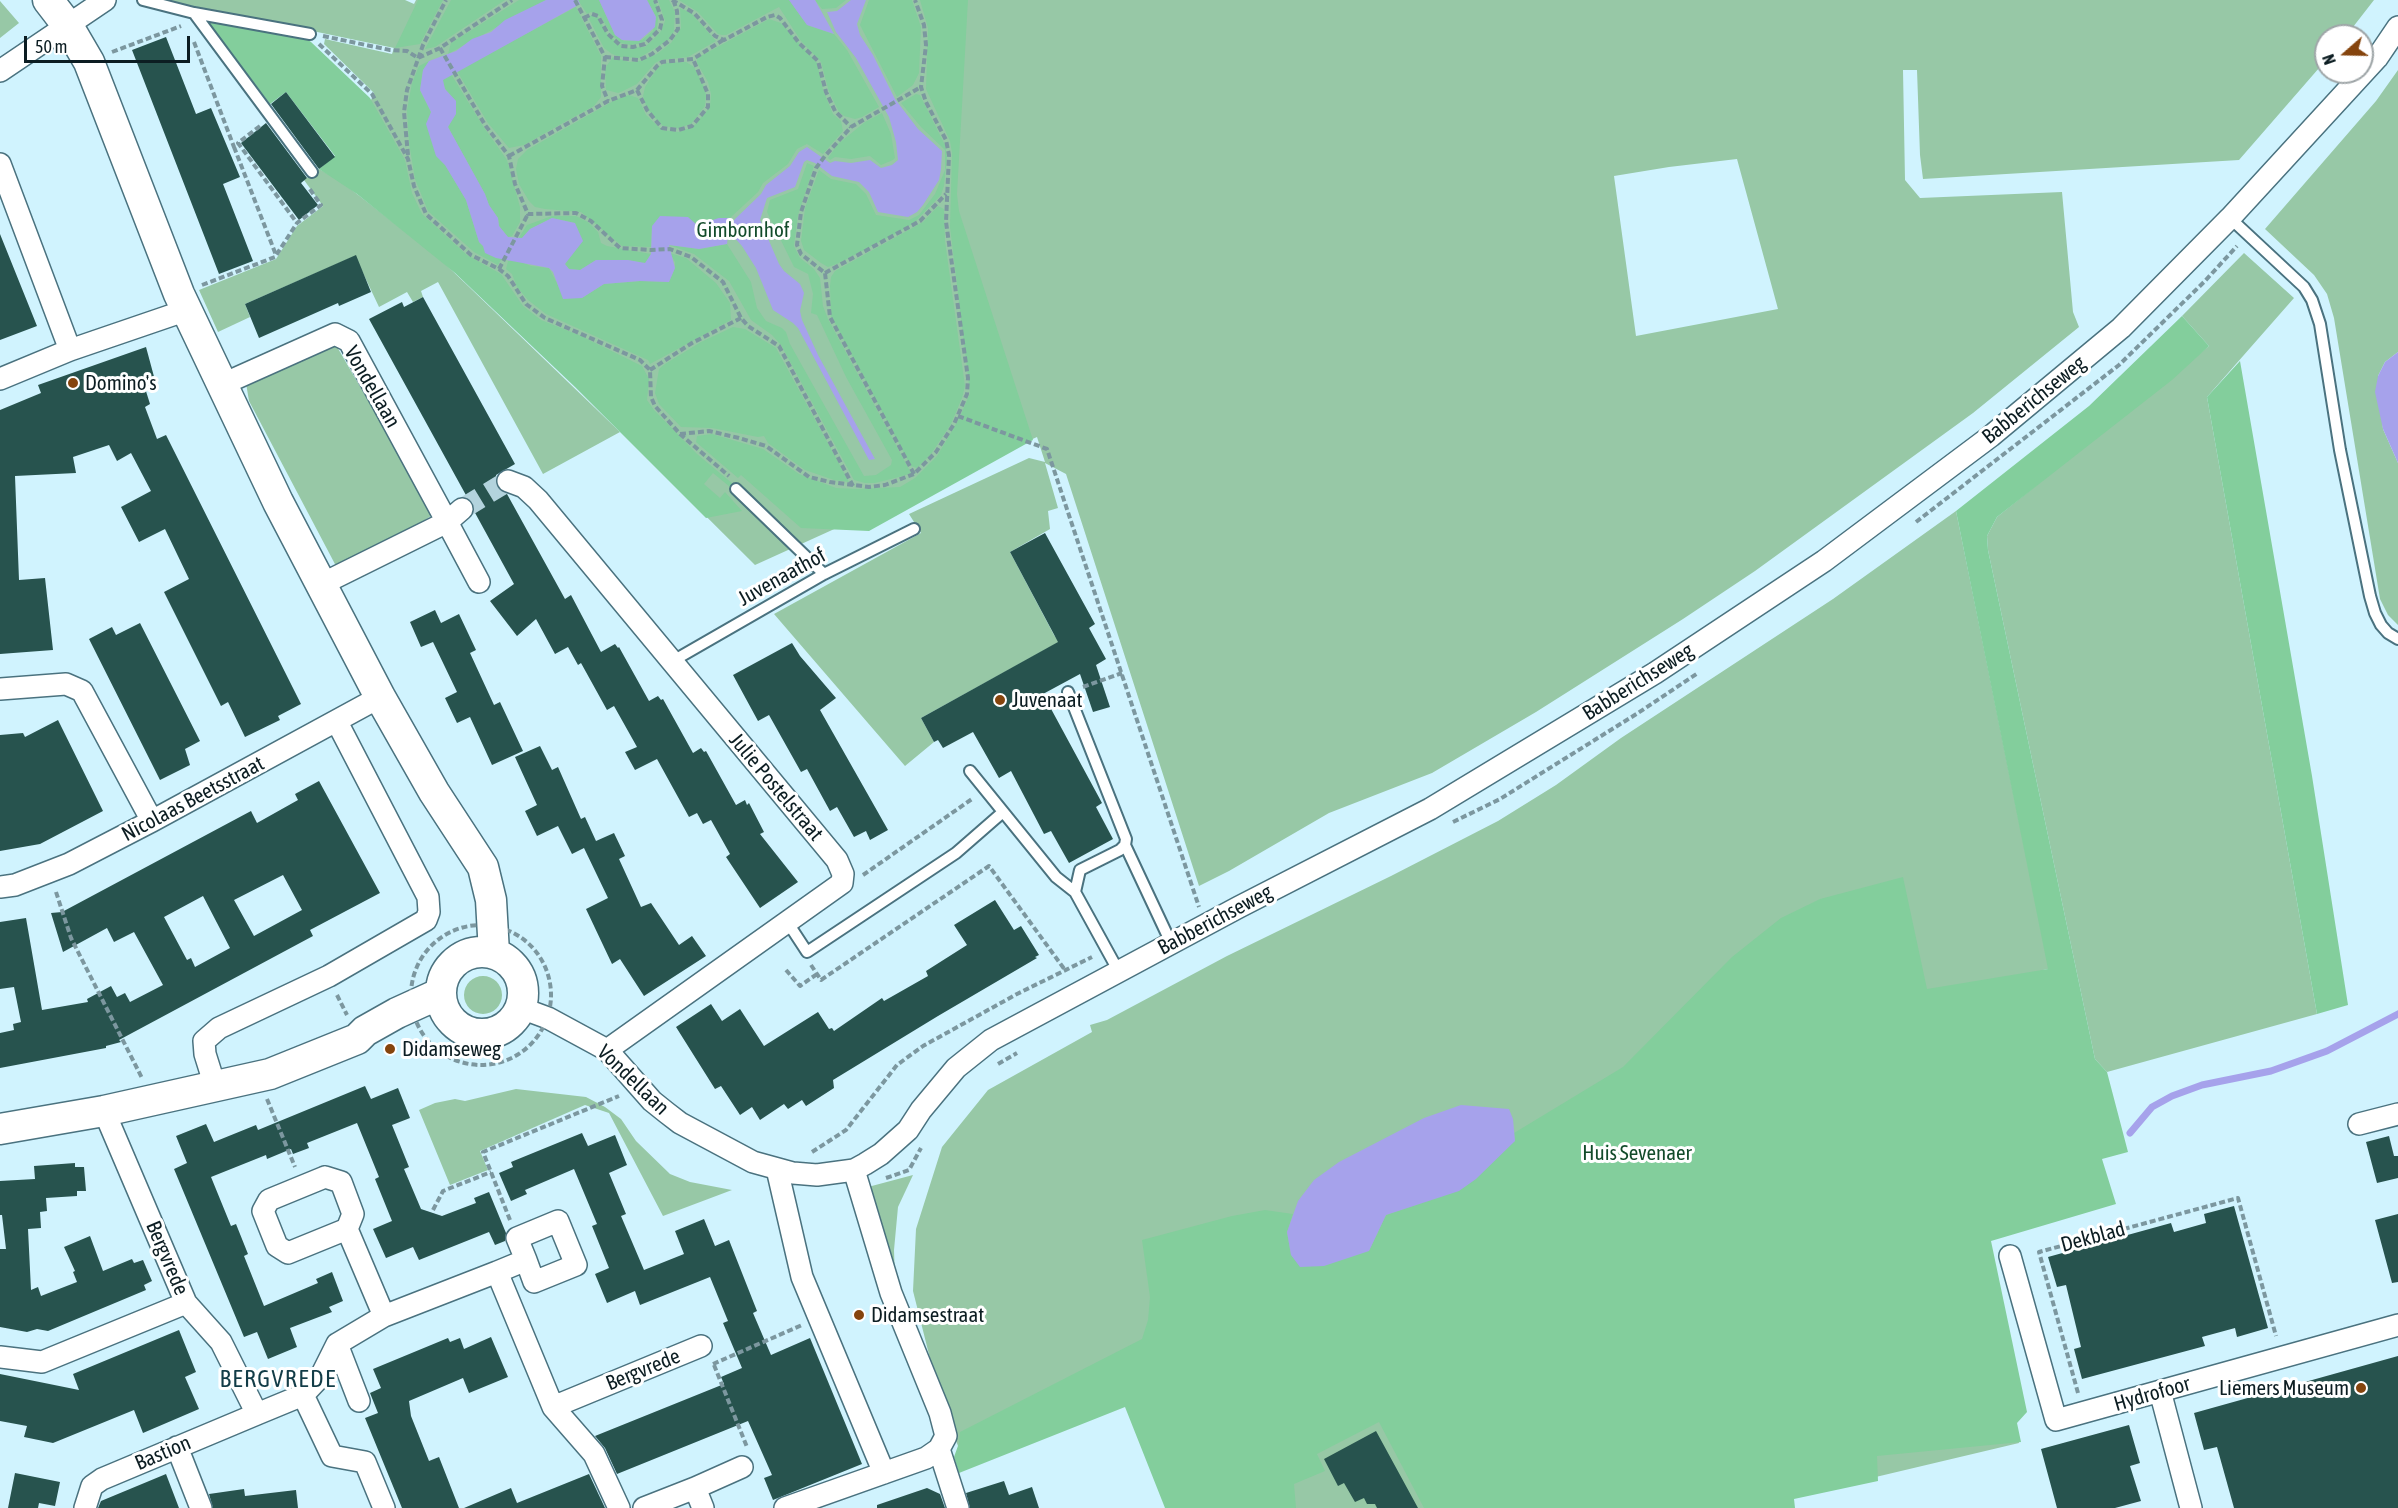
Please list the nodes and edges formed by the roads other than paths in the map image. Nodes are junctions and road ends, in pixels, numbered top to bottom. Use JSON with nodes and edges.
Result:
{"nodes":[{"id":1,"x":48,"y":0,"type":"edge"},
{"id":2,"x":105,"y":0,"type":"edge"},
{"id":3,"x":143,"y":0,"type":"edge"},
{"id":4,"x":194,"y":13,"type":"junction"},
{"id":5,"x":68,"y":26,"type":"junction"},
{"id":6,"x":2398,"y":27,"type":"edge"},
{"id":7,"x":310,"y":34,"type":"road end"},
{"id":8,"x":0,"y":71,"type":"edge"},
{"id":9,"x":0,"y":164,"type":"edge"},
{"id":10,"x":312,"y":172,"type":"road end"},
{"id":11,"x":2230,"y":218,"type":"junction"},
{"id":12,"x":183,"y":302,"type":"junction"},
{"id":13,"x":70,"y":350,"type":"junction"},
{"id":14,"x":0,"y":379,"type":"edge"},
{"id":15,"x":221,"y":385,"type":"junction"},
{"id":16,"x":508,"y":481,"type":"dead end"},
{"id":17,"x":736,"y":489,"type":"road end"},
{"id":18,"x":454,"y":516,"type":"junction"},
{"id":19,"x":914,"y":529,"type":"dead end"},
{"id":20,"x":824,"y":574,"type":"junction"},
{"id":21,"x":479,"y":582,"type":"dead end"},
{"id":22,"x":320,"y":585,"type":"junction"},
{"id":23,"x":2398,"y":639,"type":"edge"},
{"id":24,"x":671,"y":662,"type":"junction"},
{"id":25,"x":0,"y":689,"type":"edge"},
{"id":26,"x":1068,"y":692,"type":"road end"},
{"id":27,"x":380,"y":698,"type":"junction"},
{"id":28,"x":337,"y":722,"type":"junction"},
{"id":29,"x":970,"y":771,"type":"dead end"},
{"id":30,"x":1003,"y":812,"type":"junction"},
{"id":31,"x":152,"y":821,"type":"junction"},
{"id":32,"x":1125,"y":845,"type":"junction"},
{"id":33,"x":0,"y":887,"type":"edge"},
{"id":34,"x":1075,"y":892,"type":"junction"},
{"id":35,"x":788,"y":923,"type":"junction"},
{"id":36,"x":483,"y":939,"type":"junction"},
{"id":37,"x":1171,"y":943,"type":"junction"},
{"id":38,"x":1119,"y":972,"type":"junction"},
{"id":39,"x":445,"y":1004,"type":"junction"},
{"id":40,"x":534,"y":1013,"type":"junction"},
{"id":41,"x":607,"y":1050,"type":"junction"},
{"id":42,"x":215,"y":1086,"type":"junction"},
{"id":43,"x":104,"y":1111,"type":"junction"},
{"id":44,"x":2398,"y":1114,"type":"edge"},
{"id":45,"x":2359,"y":1124,"type":"dead end"},
{"id":46,"x":0,"y":1129,"type":"edge"},
{"id":47,"x":777,"y":1169,"type":"junction"},
{"id":48,"x":854,"y":1170,"type":"junction"},
{"id":49,"x":347,"y":1228,"type":"junction"},
{"id":50,"x":2010,"y":1256,"type":"dead end"},
{"id":51,"x":525,"y":1260,"type":"junction"},
{"id":52,"x":497,"y":1272,"type":"junction"},
{"id":53,"x":186,"y":1303,"type":"junction"},
{"id":54,"x":384,"y":1316,"type":"junction"},
{"id":55,"x":2398,"y":1325,"type":"edge"},
{"id":56,"x":337,"y":1344,"type":"junction"},
{"id":57,"x":701,"y":1346,"type":"road end"},
{"id":58,"x":0,"y":1357,"type":"edge"},
{"id":59,"x":2160,"y":1391,"type":"junction"},
{"id":60,"x":303,"y":1395,"type":"junction"},
{"id":61,"x":359,"y":1401,"type":"dead end"},
{"id":62,"x":553,"y":1407,"type":"junction"},
{"id":63,"x":257,"y":1414,"type":"junction"},
{"id":64,"x":177,"y":1447,"type":"junction"},
{"id":65,"x":939,"y":1449,"type":"junction"},
{"id":66,"x":742,"y":1467,"type":"road end"},
{"id":67,"x":884,"y":1473,"type":"junction"},
{"id":68,"x":695,"y":1488,"type":"junction"},
{"id":69,"x":85,"y":1508,"type":"edge"},
{"id":70,"x":201,"y":1508,"type":"edge"},
{"id":71,"x":384,"y":1508,"type":"edge"},
{"id":72,"x":619,"y":1508,"type":"edge"},
{"id":73,"x":644,"y":1508,"type":"edge"},
{"id":74,"x":703,"y":1508,"type":"edge"},
{"id":75,"x":785,"y":1508,"type":"edge"},
{"id":76,"x":958,"y":1508,"type":"edge"},
{"id":77,"x":2191,"y":1508,"type":"edge"}],
"edges":[{"from":1,"to":5,"type":"street"},
{"from":2,"to":5,"type":"street"},
{"from":3,"to":4,"type":"lane"},
{"from":4,"to":7,"type":"lane"},
{"from":4,"to":10,"type":"lane"},
{"from":5,"to":8,"type":"street"},
{"from":5,"to":12,"type":"street"},
{"from":6,"to":11,"type":"street","name":"Babberichseweg"},
{"from":9,"to":13,"type":"street"},
{"from":11,"to":23,"type":"lane"},
{"from":11,"to":37,"type":"street","name":"Babberichseweg"},
{"from":12,"to":13,"type":"street"},
{"from":12,"to":15,"type":"street"},
{"from":13,"to":14,"type":"street"},
{"from":15,"to":18,"type":"street","name":"Vondellaan"},
{"from":15,"to":22,"type":"street"},
{"from":16,"to":24,"type":"street","name":"Julie Postelstraat"},
{"from":17,"to":20,"type":"lane"},
{"from":18,"to":21,"type":"street","name":"Vondellaan"},
{"from":18,"to":22,"type":"street"},
{"from":19,"to":20,"type":"lane","name":"Juvenaathof"},
{"from":20,"to":24,"type":"lane","name":"Juvenaathof"},
{"from":22,"to":27,"type":"street"},
{"from":24,"to":35,"type":"street","name":"Julie Postelstraat"},
{"from":25,"to":31,"type":"street"},
{"from":26,"to":32,"type":"lane"},
{"from":27,"to":28,"type":"street","name":"Nicolaas Beetsstraat"},
{"from":27,"to":36,"type":"street"},
{"from":28,"to":31,"type":"street","name":"Nicolaas Beetsstraat"},
{"from":28,"to":42,"type":"street"},
{"from":29,"to":30,"type":"lane"},
{"from":30,"to":34,"type":"lane"},
{"from":30,"to":35,"type":"lane"},
{"from":31,"to":33,"type":"street","name":"Nicolaas Beetsstraat"},
{"from":32,"to":34,"type":"lane"},
{"from":32,"to":37,"type":"lane"},
{"from":34,"to":38,"type":"lane"},
{"from":35,"to":41,"type":"street"},
{"from":36,"to":39,"type":"street"},
{"from":36,"to":40,"type":"street"},
{"from":37,"to":38,"type":"street","name":"Babberichseweg"},
{"from":38,"to":48,"type":"street","name":"Babberichseweg"},
{"from":39,"to":40,"type":"street"},
{"from":39,"to":42,"type":"street"},
{"from":40,"to":41,"type":"street","name":"Vondellaan"},
{"from":41,"to":47,"type":"street","name":"Vondellaan"},
{"from":42,"to":43,"type":"street"},
{"from":43,"to":46,"type":"street"},
{"from":43,"to":53,"type":"street","name":"Bergvrede"},
{"from":44,"to":45,"type":"street"},
{"from":47,"to":48,"type":"street","name":"Babberichseweg"},
{"from":47,"to":67,"type":"street"},
{"from":48,"to":65,"type":"street"},
{"from":49,"to":49,"type":"street"},
{"from":49,"to":54,"type":"street"},
{"from":50,"to":59,"type":"street","name":"Hydrofoor"},
{"from":51,"to":51,"type":"street"},
{"from":51,"to":52,"type":"street"},
{"from":52,"to":54,"type":"street"},
{"from":52,"to":62,"type":"street"},
{"from":53,"to":58,"type":"street"},
{"from":53,"to":63,"type":"street","name":"Bergvrede"},
{"from":54,"to":56,"type":"street"},
{"from":55,"to":59,"type":"street","name":"Hydrofoor"},
{"from":56,"to":60,"type":"street"},
{"from":56,"to":61,"type":"street"},
{"from":57,"to":62,"type":"street","name":"Bergvrede"},
{"from":59,"to":77,"type":"street"},
{"from":60,"to":63,"type":"street"},
{"from":60,"to":71,"type":"street"},
{"from":62,"to":72,"type":"street"},
{"from":63,"to":64,"type":"street","name":"Bastion"},
{"from":64,"to":69,"type":"street","name":"Bastion"},
{"from":64,"to":70,"type":"street"},
{"from":65,"to":67,"type":"street"},
{"from":65,"to":76,"type":"street"},
{"from":66,"to":68,"type":"street"},
{"from":67,"to":75,"type":"street"},
{"from":68,"to":73,"type":"street"},
{"from":68,"to":74,"type":"street"}]}
